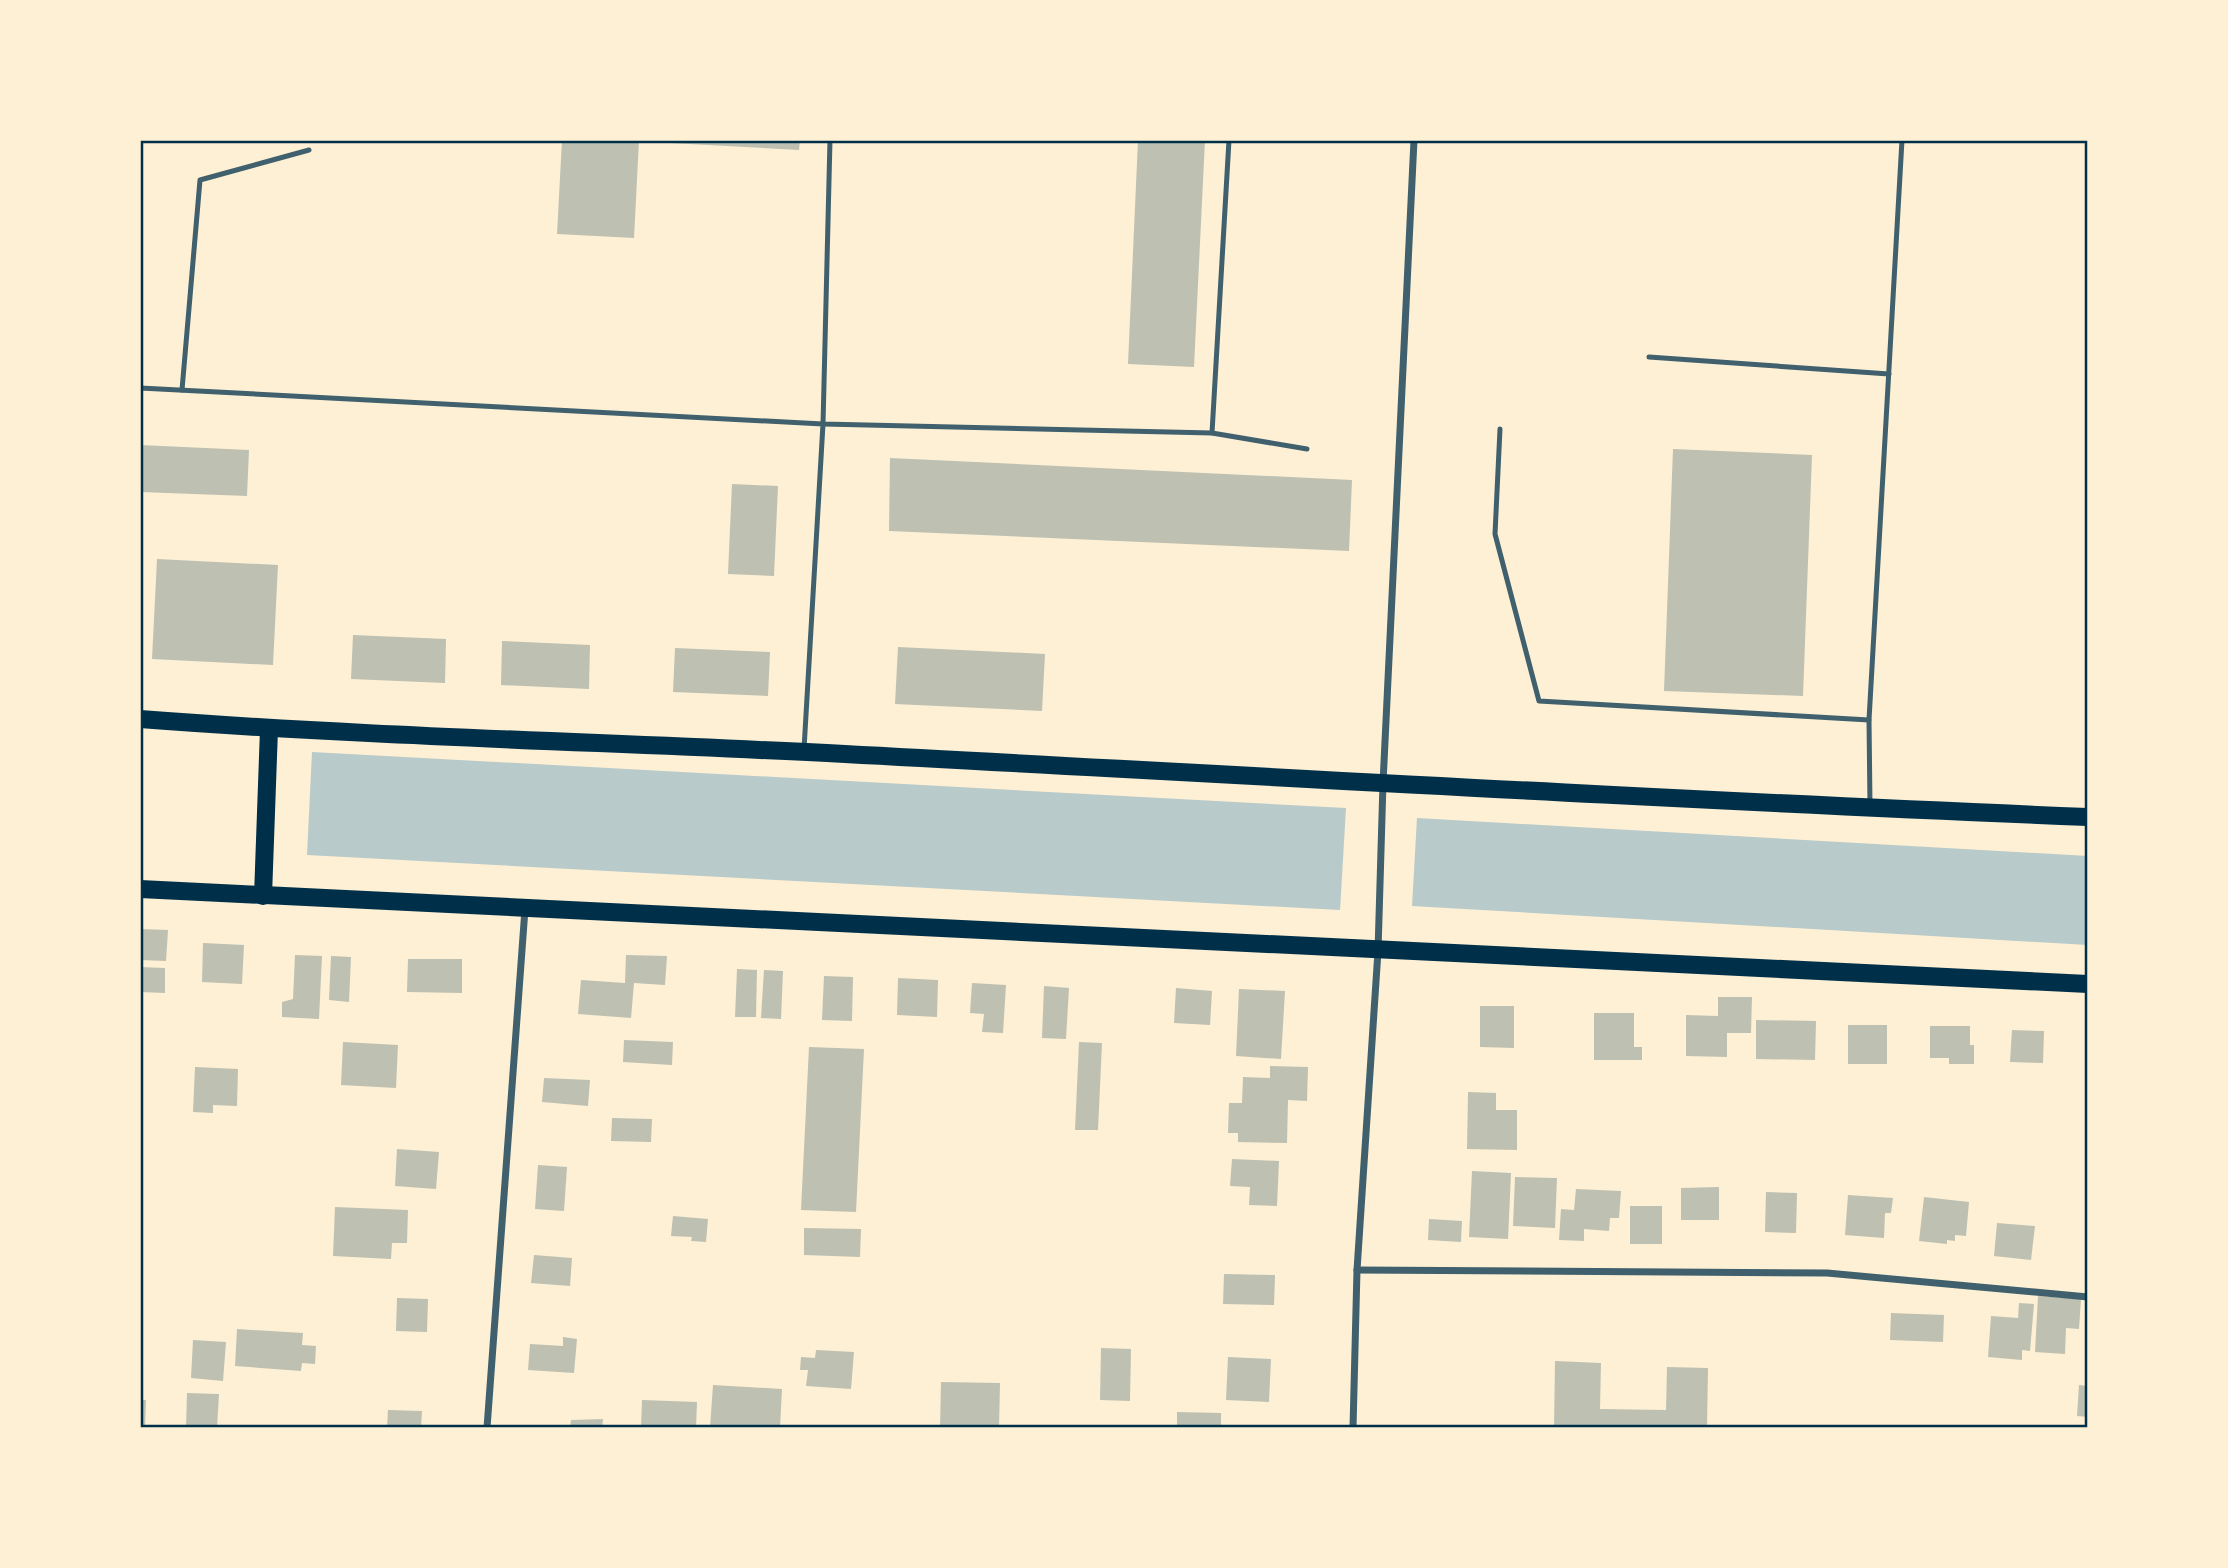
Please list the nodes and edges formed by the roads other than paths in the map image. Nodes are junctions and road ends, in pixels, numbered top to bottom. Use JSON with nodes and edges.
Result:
{"nodes":[{"id":1,"x":830,"y":140,"type":"edge"},
{"id":2,"x":1229,"y":140,"type":"edge"},
{"id":3,"x":1414,"y":140,"type":"edge"},
{"id":4,"x":1902,"y":140,"type":"edge"},
{"id":5,"x":309,"y":150,"type":"dead end"},
{"id":6,"x":1649,"y":357,"type":"dead end"},
{"id":7,"x":1889,"y":374,"type":"junction"},
{"id":8,"x":140,"y":388,"type":"edge"},
{"id":9,"x":182,"y":390,"type":"junction"},
{"id":10,"x":822,"y":425,"type":"junction"},
{"id":11,"x":1500,"y":429,"type":"dead end"},
{"id":12,"x":1212,"y":433,"type":"junction"},
{"id":13,"x":1307,"y":449,"type":"dead end"},
{"id":14,"x":140,"y":719,"type":"edge"},
{"id":15,"x":1869,"y":720,"type":"junction"},
{"id":16,"x":269,"y":729,"type":"junction"},
{"id":17,"x":804,"y":752,"type":"junction"},
{"id":18,"x":1384,"y":783,"type":"junction"},
{"id":19,"x":1870,"y":808,"type":"junction"},
{"id":20,"x":2088,"y":817,"type":"edge"},
{"id":21,"x":140,"y":889,"type":"edge"},
{"id":22,"x":263,"y":896,"type":"junction"},
{"id":23,"x":525,"y":907,"type":"junction"},
{"id":24,"x":1378,"y":951,"type":"junction"},
{"id":25,"x":2088,"y":984,"type":"edge"},
{"id":26,"x":1357,"y":1270,"type":"junction"},
{"id":27,"x":2088,"y":1297,"type":"edge"},
{"id":28,"x":487,"y":1428,"type":"edge"},
{"id":29,"x":1353,"y":1428,"type":"edge"}],
"edges":[{"from":1,"to":10,"type":"lane"},
{"from":2,"to":12,"type":"lane"},
{"from":3,"to":18,"type":"street"},
{"from":4,"to":7,"type":"lane"},
{"from":5,"to":9,"type":"lane"},
{"from":6,"to":7,"type":"lane"},
{"from":7,"to":15,"type":"lane"},
{"from":8,"to":9,"type":"lane"},
{"from":9,"to":10,"type":"lane"},
{"from":10,"to":12,"type":"lane"},
{"from":10,"to":17,"type":"lane"},
{"from":11,"to":15,"type":"lane"},
{"from":12,"to":13,"type":"lane"},
{"from":14,"to":16,"type":"main road"},
{"from":15,"to":19,"type":"lane"},
{"from":16,"to":17,"type":"main road"},
{"from":16,"to":22,"type":"main road"},
{"from":17,"to":18,"type":"main road"},
{"from":18,"to":19,"type":"main road"},
{"from":18,"to":24,"type":"street"},
{"from":19,"to":20,"type":"main road"},
{"from":21,"to":22,"type":"main road"},
{"from":22,"to":23,"type":"main road"},
{"from":23,"to":24,"type":"main road"},
{"from":23,"to":28,"type":"street"},
{"from":24,"to":25,"type":"main road"},
{"from":24,"to":26,"type":"street"},
{"from":26,"to":27,"type":"street"},
{"from":26,"to":29,"type":"street"}]}
